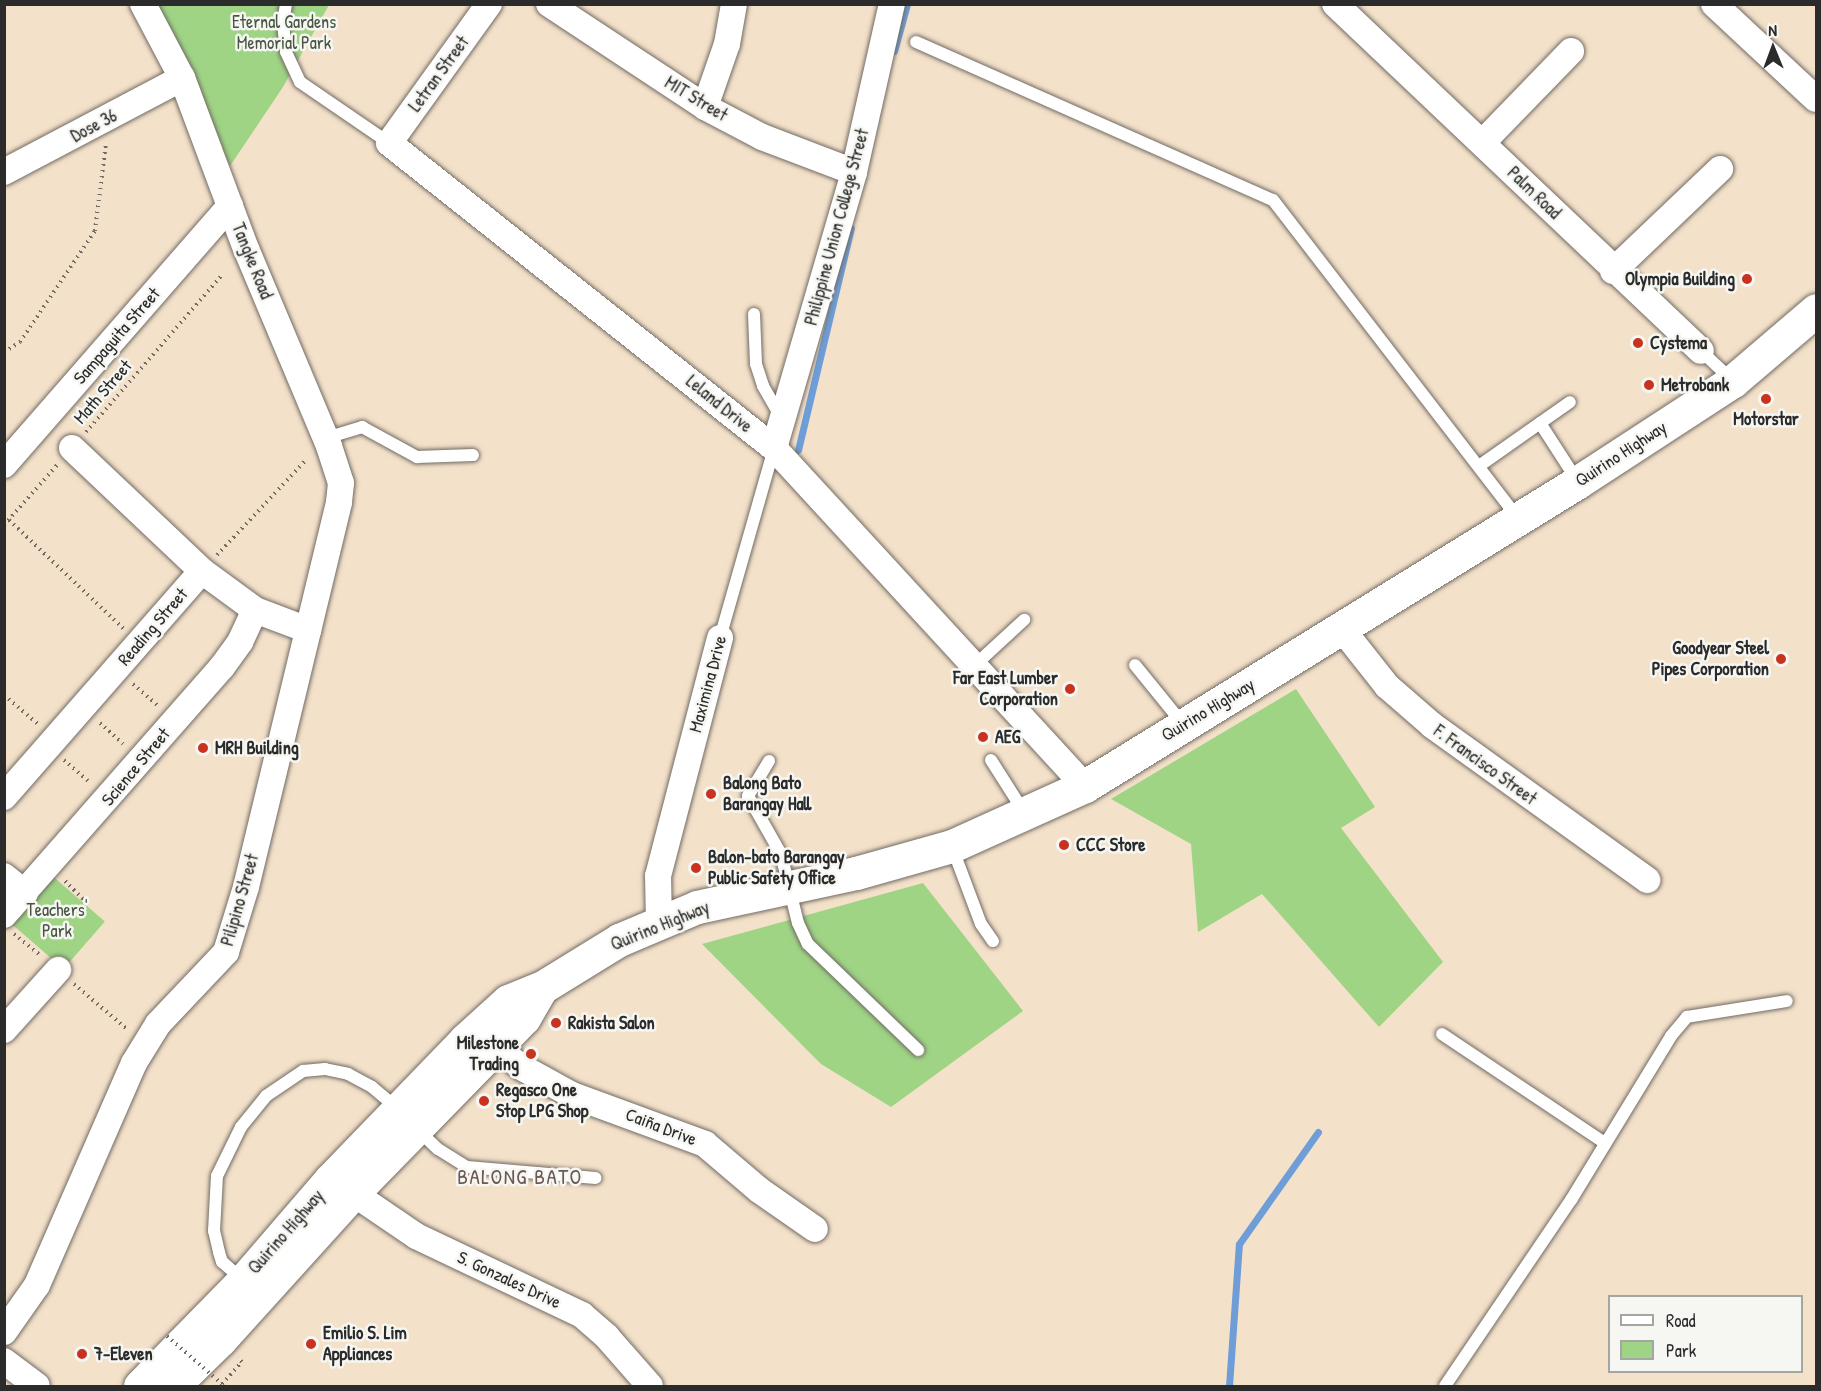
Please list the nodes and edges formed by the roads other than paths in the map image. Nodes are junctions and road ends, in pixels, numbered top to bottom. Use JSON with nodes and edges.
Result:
{"nodes":[{"id":1,"x":143,"y":4,"type":"edge"},
{"id":2,"x":286,"y":4,"type":"edge"},
{"id":3,"x":489,"y":4,"type":"edge"},
{"id":4,"x":549,"y":4,"type":"edge"},
{"id":5,"x":734,"y":4,"type":"edge"},
{"id":6,"x":892,"y":4,"type":"edge"},
{"id":7,"x":1714,"y":4,"type":"edge"},
{"id":8,"x":1347,"y":8,"type":"edge"},
{"id":9,"x":916,"y":42,"type":"dead end"},
{"id":10,"x":1571,"y":51,"type":"dead end"},
{"id":11,"x":182,"y":78,"type":"junction"},
{"id":12,"x":1816,"y":99,"type":"edge"},
{"id":13,"x":705,"y":107,"type":"junction"},
{"id":14,"x":389,"y":143,"type":"junction"},
{"id":15,"x":1482,"y":143,"type":"junction"},
{"id":16,"x":1720,"y":169,"type":"dead end"},
{"id":17,"x":4,"y":172,"type":"edge"},
{"id":18,"x":854,"y":172,"type":"junction"},
{"id":19,"x":230,"y":207,"type":"junction"},
{"id":20,"x":1613,"y":271,"type":"junction"},
{"id":21,"x":1816,"y":310,"type":"edge"},
{"id":22,"x":754,"y":314,"type":"dead end"},
{"id":23,"x":1701,"y":351,"type":"joint"},
{"id":24,"x":1733,"y":381,"type":"junction"},
{"id":25,"x":1570,"y":402,"type":"dead end"},
{"id":26,"x":783,"y":420,"type":"junction"},
{"id":27,"x":1540,"y":423,"type":"junction"},
{"id":28,"x":326,"y":438,"type":"junction"},
{"id":29,"x":72,"y":448,"type":"road end"},
{"id":30,"x":774,"y":448,"type":"junction"},
{"id":31,"x":473,"y":455,"type":"dead end"},
{"id":32,"x":4,"y":465,"type":"edge"},
{"id":33,"x":1479,"y":466,"type":"junction"},
{"id":34,"x":1578,"y":482,"type":"junction"},
{"id":35,"x":1518,"y":519,"type":"junction"},
{"id":36,"x":335,"y":523,"type":"joint"},
{"id":37,"x":202,"y":570,"type":"junction"},
{"id":38,"x":255,"y":610,"type":"junction"},
{"id":39,"x":1024,"y":620,"type":"dead end"},
{"id":40,"x":1342,"y":629,"type":"junction"},
{"id":41,"x":308,"y":630,"type":"junction"},
{"id":42,"x":720,"y":638,"type":"joint"},
{"id":43,"x":975,"y":665,"type":"junction"},
{"id":44,"x":1135,"y":665,"type":"dead end"},
{"id":45,"x":1183,"y":725,"type":"junction"},
{"id":46,"x":991,"y":760,"type":"dead end"},
{"id":47,"x":769,"y":761,"type":"dead end"},
{"id":48,"x":1085,"y":786,"type":"junction"},
{"id":49,"x":4,"y":797,"type":"edge"},
{"id":50,"x":1026,"y":816,"type":"junction"},
{"id":51,"x":952,"y":846,"type":"junction"},
{"id":52,"x":4,"y":876,"type":"edge"},
{"id":53,"x":1647,"y":880,"type":"dead end"},
{"id":54,"x":792,"y":888,"type":"junction"},
{"id":55,"x":25,"y":892,"type":"junction"},
{"id":56,"x":4,"y":915,"type":"edge"},
{"id":57,"x":659,"y":923,"type":"junction"},
{"id":58,"x":993,"y":941,"type":"dead end"},
{"id":59,"x":58,"y":970,"type":"dead end"},
{"id":60,"x":541,"y":988,"type":"junction"},
{"id":61,"x":1786,"y":1001,"type":"dead end"},
{"id":62,"x":4,"y":1030,"type":"edge"},
{"id":63,"x":1442,"y":1034,"type":"dead end"},
{"id":64,"x":495,"y":1046,"type":"junction"},
{"id":65,"x":918,"y":1050,"type":"dead end"},
{"id":66,"x":407,"y":1119,"type":"junction"},
{"id":67,"x":1605,"y":1143,"type":"junction"},
{"id":68,"x":596,"y":1178,"type":"dead end"},
{"id":69,"x":353,"y":1192,"type":"junction"},
{"id":70,"x":815,"y":1229,"type":"dead end"},
{"id":71,"x":243,"y":1281,"type":"junction"},
{"id":72,"x":4,"y":1332,"type":"edge"},
{"id":73,"x":4,"y":1361,"type":"edge"},
{"id":74,"x":37,"y":1386,"type":"edge"},
{"id":75,"x":140,"y":1386,"type":"edge"},
{"id":76,"x":173,"y":1386,"type":"edge"},
{"id":77,"x":650,"y":1386,"type":"edge"},
{"id":78,"x":1445,"y":1386,"type":"edge"}],
"edges":[{"from":1,"to":11,"type":"street","name":"Tangke Road"},
{"from":2,"to":14,"type":"lane","name":"Leland Drive"},
{"from":3,"to":14,"type":"street","name":"Letran Street"},
{"from":4,"to":13,"type":"street","name":"MIT Street"},
{"from":5,"to":13,"type":"street"},
{"from":6,"to":18,"type":"street","name":"Philippine Union College Street"},
{"from":7,"to":12,"type":"street"},
{"from":8,"to":15,"type":"street","name":"Palm Road"},
{"from":9,"to":33,"type":"lane"},
{"from":10,"to":15,"type":"street"},
{"from":11,"to":17,"type":"street","name":"Dose 36"},
{"from":11,"to":19,"type":"street","name":"Tangke Road"},
{"from":13,"to":18,"type":"street","name":"MIT Street"},
{"from":14,"to":30,"type":"street","name":"Leland Drive"},
{"from":15,"to":20,"type":"street","name":"Palm Road"},
{"from":16,"to":20,"type":"street"},
{"from":18,"to":26,"type":"street","name":"Philippine Union College Street"},
{"from":19,"to":28,"type":"street","name":"Tangke Road"},
{"from":19,"to":32,"type":"street","name":"Sampaguita Street"},
{"from":20,"to":23,"type":"street","name":"Palm Road"},
{"from":21,"to":24,"type":"main road","name":"Quirino Highway"},
{"from":22,"to":26,"type":"lane"},
{"from":23,"to":24,"type":"lane","name":"Palm Road"},
{"from":24,"to":34,"type":"main road","name":"Quirino Highway"},
{"from":25,"to":27,"type":"lane"},
{"from":26,"to":30,"type":"street","name":"Philippine Union College Street"},
{"from":27,"to":33,"type":"lane"},
{"from":27,"to":34,"type":"lane"},
{"from":28,"to":31,"type":"lane"},
{"from":28,"to":36,"type":"street","name":"Tangke Road"},
{"from":29,"to":37,"type":"street"},
{"from":30,"to":42,"type":"lane","name":"Maximina Drive"},
{"from":30,"to":43,"type":"street","name":"Leland Drive"},
{"from":33,"to":35,"type":"lane"},
{"from":34,"to":35,"type":"main road","name":"Quirino Highway"},
{"from":35,"to":40,"type":"main road","name":"Quirino Highway"},
{"from":36,"to":41,"type":"street","name":"Pilipino Street"},
{"from":37,"to":38,"type":"street"},
{"from":37,"to":49,"type":"street","name":"Reading Street"},
{"from":38,"to":41,"type":"street"},
{"from":38,"to":55,"type":"street","name":"Science Street"},
{"from":39,"to":43,"type":"lane"},
{"from":40,"to":45,"type":"main road","name":"Quirino Highway"},
{"from":40,"to":53,"type":"street","name":"F. Francisco Street"},
{"from":41,"to":72,"type":"street","name":"Pilipino Street"},
{"from":42,"to":57,"type":"street","name":"Maximina Drive"},
{"from":43,"to":48,"type":"street","name":"Leland Drive"},
{"from":44,"to":45,"type":"lane"},
{"from":45,"to":48,"type":"main road","name":"Quirino Highway"},
{"from":46,"to":50,"type":"lane"},
{"from":47,"to":54,"type":"lane"},
{"from":48,"to":50,"type":"main road","name":"Quirino Highway"},
{"from":50,"to":51,"type":"main road","name":"Quirino Highway"},
{"from":51,"to":54,"type":"main road","name":"Quirino Highway"},
{"from":51,"to":58,"type":"lane"},
{"from":52,"to":55,"type":"street"},
{"from":54,"to":57,"type":"main road","name":"Quirino Highway"},
{"from":54,"to":65,"type":"lane"},
{"from":55,"to":56,"type":"street","name":"Science Street"},
{"from":57,"to":60,"type":"main road","name":"Quirino Highway"},
{"from":59,"to":62,"type":"street"},
{"from":60,"to":64,"type":"main road","name":"Quirino Highway"},
{"from":60,"to":66,"type":"main road","name":"Quirino Highway"},
{"from":61,"to":67,"type":"lane"},
{"from":63,"to":67,"type":"lane"},
{"from":64,"to":66,"type":"main road","name":"Quirino Highway"},
{"from":64,"to":70,"type":"street","name":"Caiña Drive"},
{"from":66,"to":68,"type":"lane"},
{"from":66,"to":69,"type":"main road","name":"Quirino Highway"},
{"from":66,"to":71,"type":"main road","name":"Quirino Highway"},
{"from":66,"to":71,"type":"lane"},
{"from":67,"to":78,"type":"lane"},
{"from":69,"to":76,"type":"main road","name":"Quirino Highway"},
{"from":69,"to":77,"type":"street","name":"S. Gonzales Drive"},
{"from":71,"to":75,"type":"main road","name":"Quirino Highway"},
{"from":73,"to":74,"type":"street"}]}
